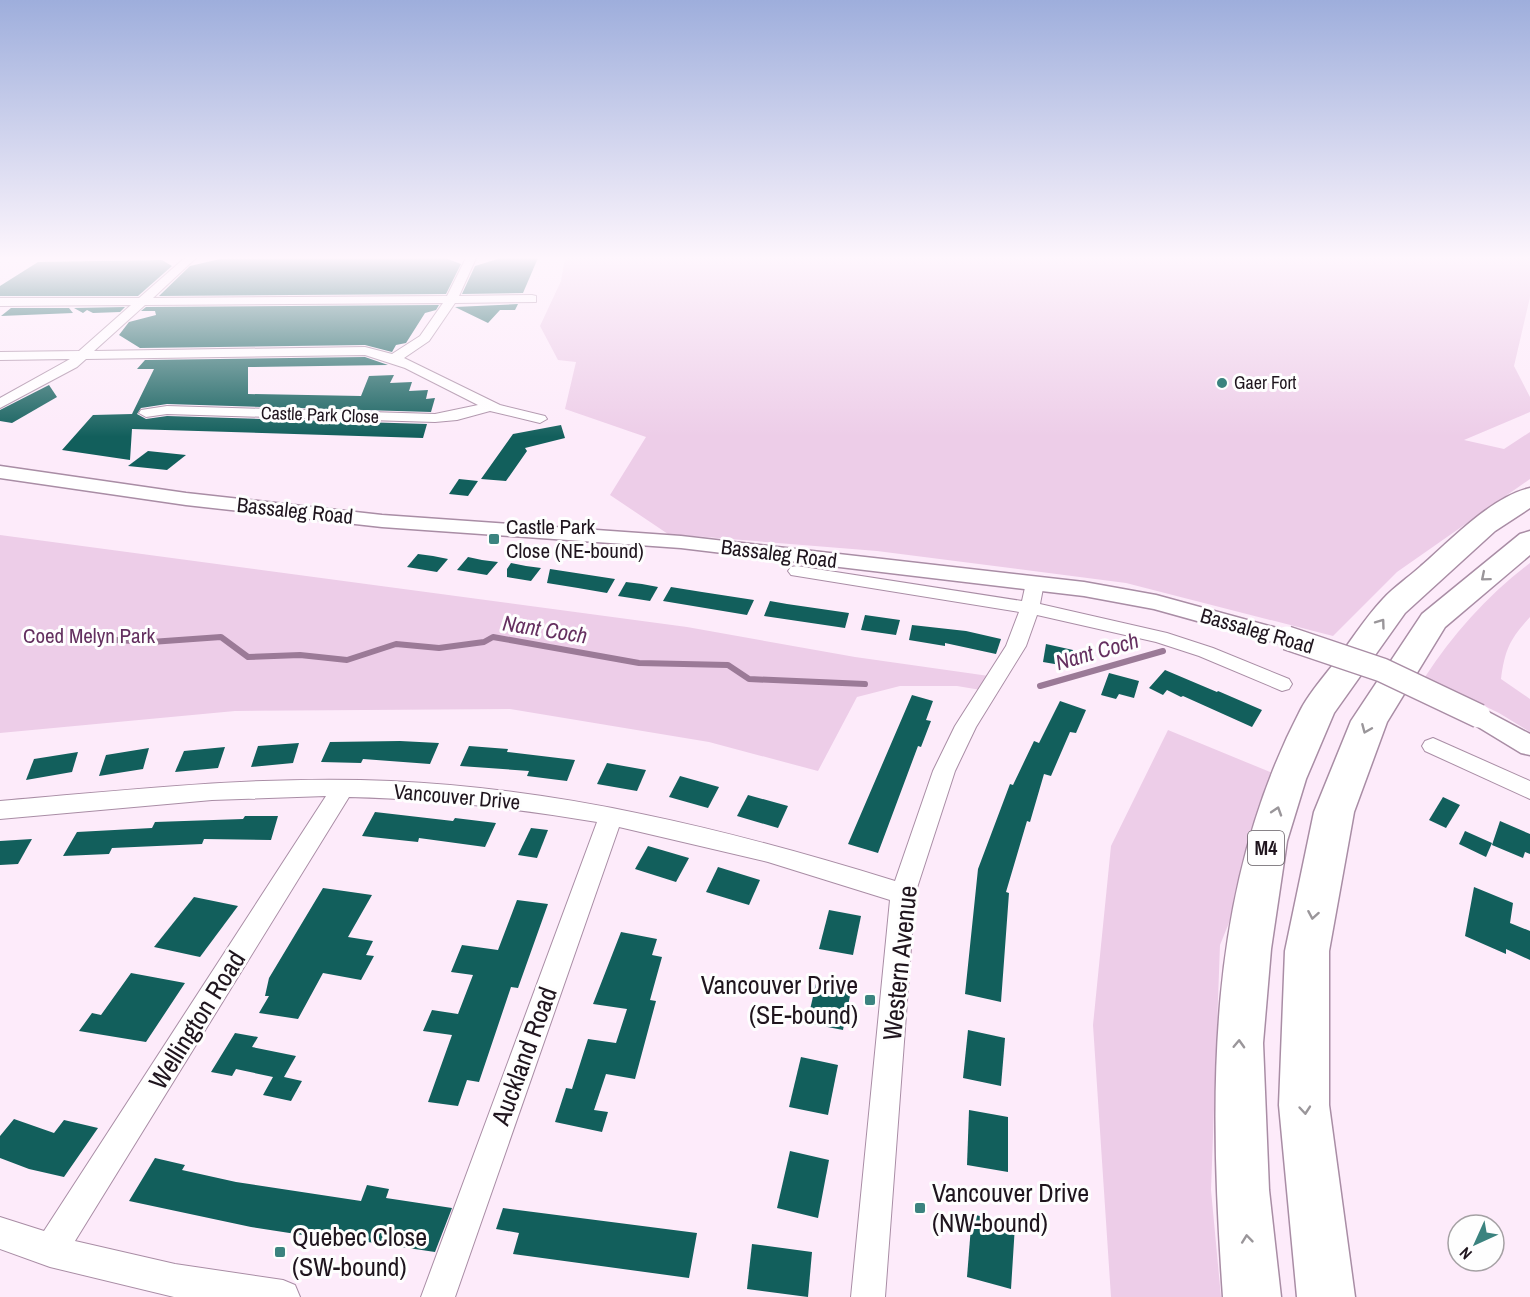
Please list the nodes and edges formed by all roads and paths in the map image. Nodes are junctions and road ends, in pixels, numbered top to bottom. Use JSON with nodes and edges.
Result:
{"nodes":[{"id":1,"x":127,"y":317,"type":"edge"},
{"id":2,"x":440,"y":317,"type":"edge"},
{"id":3,"x":83,"y":355,"type":"junction"},
{"id":4,"x":0,"y":356,"type":"edge"},
{"id":5,"x":398,"y":359,"type":"junction"},
{"id":6,"x":0,"y":404,"type":"edge"},
{"id":7,"x":492,"y":406,"type":"junction"},
{"id":8,"x":146,"y":413,"type":"dead end"},
{"id":9,"x":540,"y":419,"type":"dead end"},
{"id":10,"x":0,"y":472,"type":"edge"},
{"id":11,"x":1530,"y":496,"type":"edge"},
{"id":12,"x":1530,"y":540,"type":"edge"},
{"id":13,"x":797,"y":571,"type":"dead end"},
{"id":14,"x":1035,"y":583,"type":"junction"},
{"id":15,"x":1030,"y":608,"type":"junction"},
{"id":16,"x":1282,"y":684,"type":"dead end"},
{"id":17,"x":1433,"y":746,"type":"dead end"},
{"id":18,"x":1530,"y":746,"type":"edge"},
{"id":19,"x":343,"y":788,"type":"junction"},
{"id":20,"x":1530,"y":791,"type":"edge"},
{"id":21,"x":0,"y":810,"type":"edge"},
{"id":22,"x":611,"y":815,"type":"junction"},
{"id":23,"x":903,"y":894,"type":"junction"},
{"id":24,"x":0,"y":1233,"type":"edge"},
{"id":25,"x":50,"y":1251,"type":"junction"},
{"id":26,"x":218,"y":1293,"type":"edge"},
{"id":27,"x":284,"y":1297,"type":"edge"},
{"id":28,"x":438,"y":1297,"type":"edge"},
{"id":29,"x":868,"y":1297,"type":"edge"},
{"id":30,"x":1252,"y":1297,"type":"edge"},
{"id":31,"x":1326,"y":1297,"type":"edge"}],
"edges":[{"from":1,"to":3,"type":"street"},
{"from":2,"to":5,"type":"street"},
{"from":3,"to":4,"type":"street"},
{"from":3,"to":5,"type":"street"},
{"from":3,"to":6,"type":"street"},
{"from":5,"to":7,"type":"street"},
{"from":7,"to":8,"type":"street","name":"Castle Park Close"},
{"from":7,"to":9,"type":"street"},
{"from":10,"to":14,"type":"street","name":"Bassaleg Road"},
{"from":30,"to":11,"type":"highway","number":"M4","one_way":true},
{"from":12,"to":31,"type":"highway","one_way":true},
{"from":13,"to":15,"type":"street","name":"Bassaleg Road"},
{"from":14,"to":15,"type":"street","name":"Western Avenue"},
{"from":14,"to":18,"type":"street","name":"Bassaleg Road","bridge":true},
{"from":15,"to":16,"type":"street","name":"Bassaleg Road"},
{"from":15,"to":23,"type":"street","name":"Western Avenue"},
{"from":17,"to":20,"type":"street"},
{"from":19,"to":21,"type":"street","name":"Vancouver Drive"},
{"from":19,"to":22,"type":"street","name":"Vancouver Drive"},
{"from":19,"to":25,"type":"street","name":"Wellington Road"},
{"from":22,"to":23,"type":"street","name":"Vancouver Drive"},
{"from":22,"to":28,"type":"street","name":"Auckland Road"},
{"from":23,"to":29,"type":"street","name":"Western Avenue"},
{"from":24,"to":25,"type":"street"},
{"from":25,"to":26,"type":"street"},
{"from":26,"to":27,"type":"street"}]}
